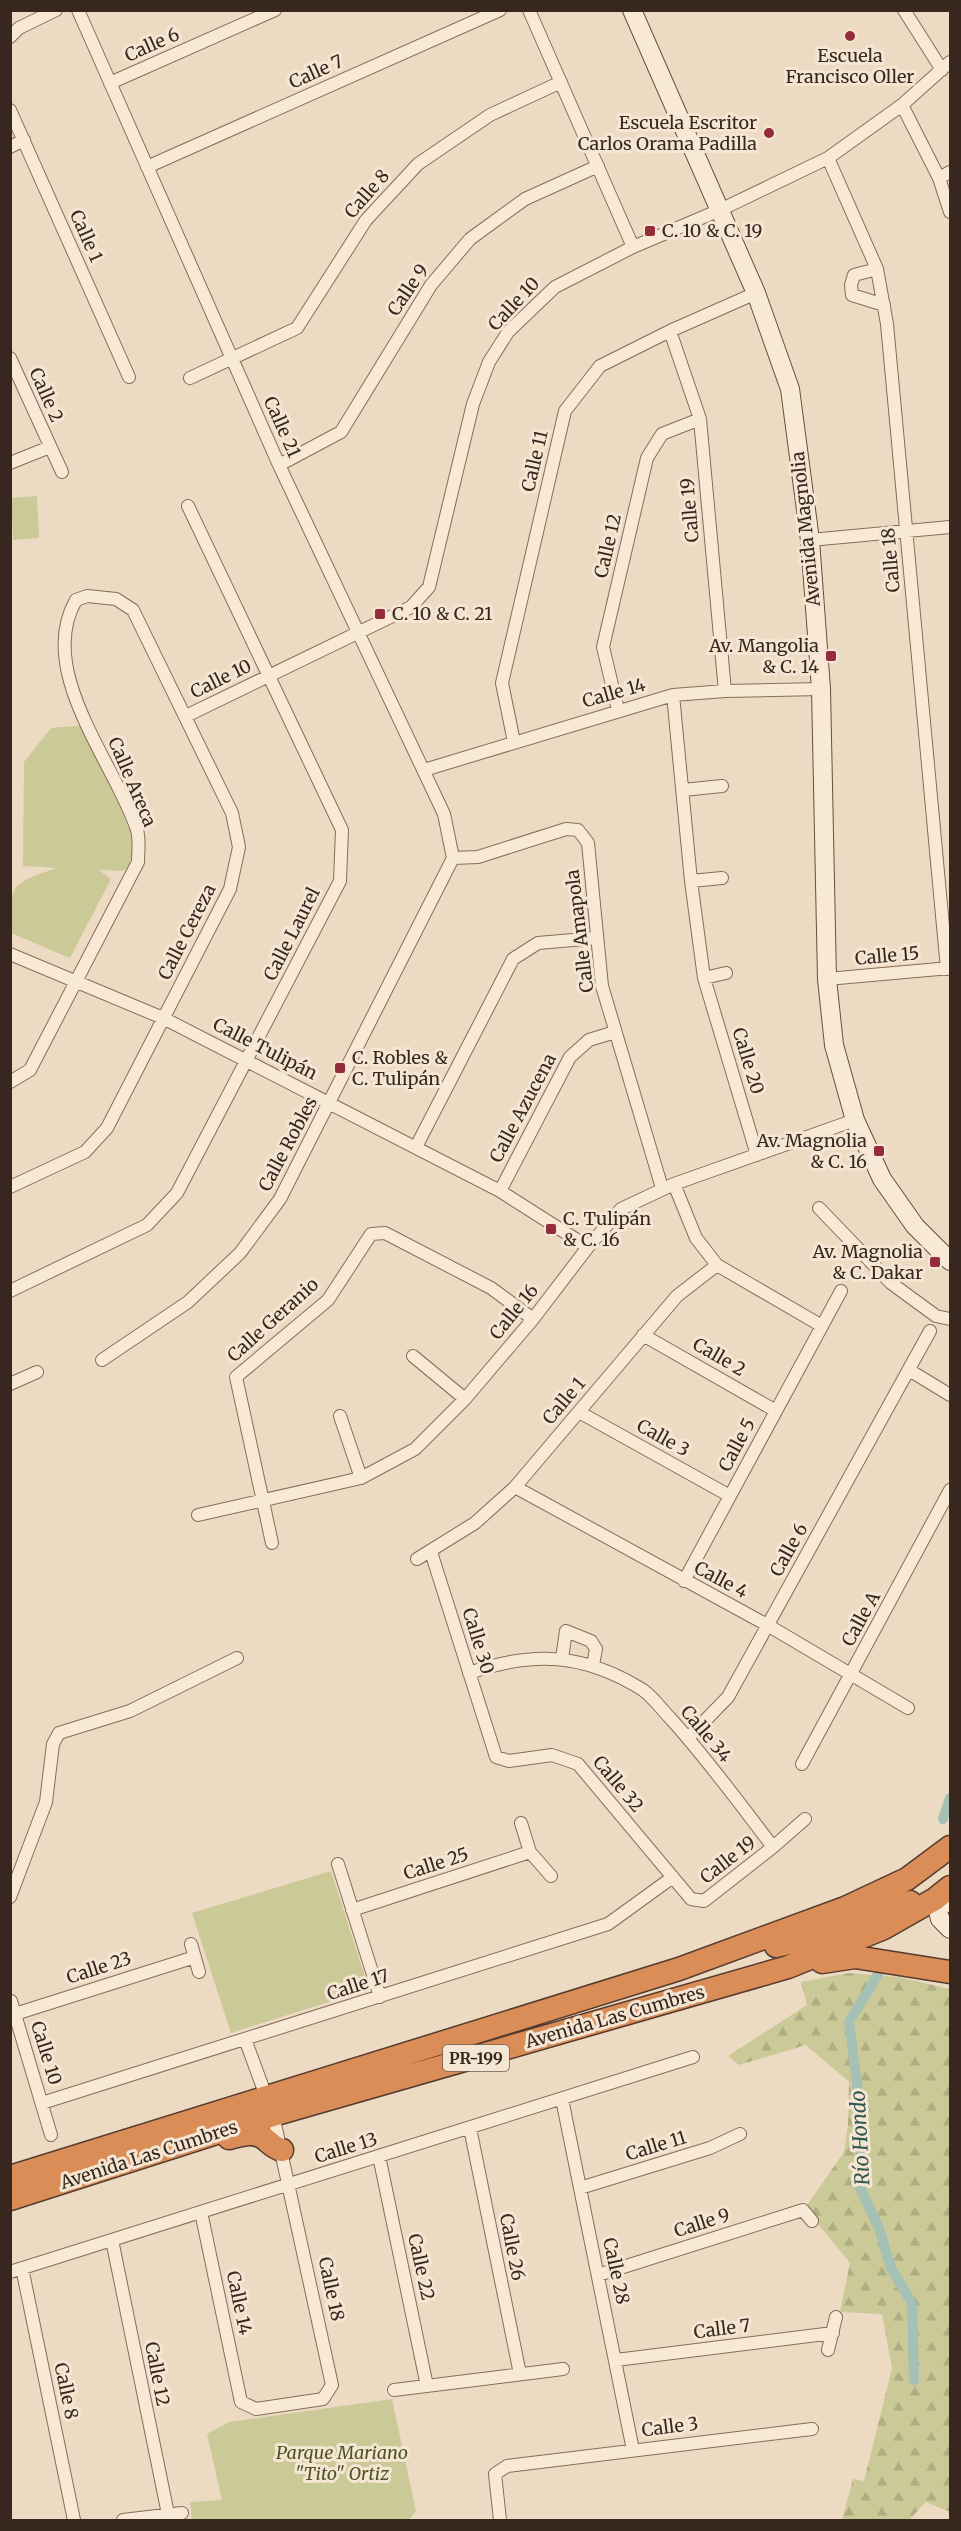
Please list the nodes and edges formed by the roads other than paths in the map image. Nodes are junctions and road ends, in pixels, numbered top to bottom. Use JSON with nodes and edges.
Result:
{"nodes":[{"id":1,"x":56,"y":10,"type":"edge"},
{"id":2,"x":78,"y":10,"type":"edge"},
{"id":3,"x":275,"y":10,"type":"edge"},
{"id":4,"x":500,"y":10,"type":"edge"},
{"id":5,"x":529,"y":10,"type":"edge"},
{"id":6,"x":632,"y":10,"type":"edge"},
{"id":7,"x":904,"y":10,"type":"edge"},
{"id":8,"x":10,"y":38,"type":"edge"},
{"id":9,"x":946,"y":66,"type":"edge"},
{"id":10,"x":561,"y":82,"type":"junction"},
{"id":11,"x":110,"y":83,"type":"junction"},
{"id":12,"x":902,"y":105,"type":"junction"},
{"id":13,"x":10,"y":110,"type":"edge"},
{"id":14,"x":24,"y":140,"type":"junction"},
{"id":15,"x":10,"y":147,"type":"edge"},
{"id":16,"x":828,"y":158,"type":"junction"},
{"id":17,"x":598,"y":166,"type":"junction"},
{"id":18,"x":147,"y":167,"type":"junction"},
{"id":19,"x":951,"y":172,"type":"edge"},
{"id":20,"x":939,"y":178,"type":"junction"},
{"id":21,"x":720,"y":210,"type":"junction"},
{"id":22,"x":951,"y":212,"type":"edge"},
{"id":23,"x":633,"y":247,"type":"junction"},
{"id":24,"x":877,"y":269,"type":"junction"},
{"id":25,"x":756,"y":293,"type":"junction"},
{"id":26,"x":884,"y":305,"type":"junction"},
{"id":27,"x":670,"y":331,"type":"junction"},
{"id":28,"x":10,"y":358,"type":"edge"},
{"id":29,"x":232,"y":360,"type":"junction"},
{"id":30,"x":129,"y":376,"type":"dead end"},
{"id":31,"x":190,"y":378,"type":"dead end"},
{"id":32,"x":700,"y":419,"type":"junction"},
{"id":33,"x":50,"y":447,"type":"junction"},
{"id":34,"x":10,"y":463,"type":"edge"},
{"id":35,"x":279,"y":465,"type":"junction"},
{"id":36,"x":62,"y":472,"type":"dead end"},
{"id":37,"x":188,"y":506,"type":"dead end"},
{"id":38,"x":951,"y":527,"type":"edge"},
{"id":39,"x":907,"y":531,"type":"junction"},
{"id":40,"x":810,"y":540,"type":"junction"},
{"id":41,"x":100,"y":598,"type":"joint"},
{"id":42,"x":358,"y":633,"type":"junction"},
{"id":43,"x":270,"y":675,"type":"junction"},
{"id":44,"x":821,"y":689,"type":"junction"},
{"id":45,"x":725,"y":691,"type":"junction"},
{"id":46,"x":673,"y":695,"type":"junction"},
{"id":47,"x":618,"y":710,"type":"junction"},
{"id":48,"x":186,"y":716,"type":"junction"},
{"id":49,"x":514,"y":742,"type":"junction"},
{"id":50,"x":423,"y":770,"type":"junction"},
{"id":51,"x":722,"y":786,"type":"dead end"},
{"id":52,"x":683,"y":790,"type":"junction"},
{"id":53,"x":453,"y":858,"type":"junction"},
{"id":54,"x":722,"y":878,"type":"dead end"},
{"id":55,"x":691,"y":881,"type":"junction"},
{"id":56,"x":596,"y":938,"type":"junction"},
{"id":57,"x":10,"y":954,"type":"edge"},
{"id":58,"x":949,"y":968,"type":"edge"},
{"id":59,"x":726,"y":973,"type":"dead end"},
{"id":60,"x":704,"y":978,"type":"junction"},
{"id":61,"x":827,"y":979,"type":"junction"},
{"id":62,"x":77,"y":982,"type":"junction"},
{"id":63,"x":163,"y":1018,"type":"junction"},
{"id":64,"x":615,"y":1032,"type":"junction"},
{"id":65,"x":247,"y":1060,"type":"junction"},
{"id":66,"x":10,"y":1082,"type":"edge"},
{"id":67,"x":331,"y":1103,"type":"junction"},
{"id":68,"x":855,"y":1120,"type":"junction"},
{"id":69,"x":416,"y":1147,"type":"junction"},
{"id":70,"x":757,"y":1155,"type":"junction"},
{"id":71,"x":10,"y":1186,"type":"edge"},
{"id":72,"x":668,"y":1186,"type":"junction"},
{"id":73,"x":500,"y":1191,"type":"junction"},
{"id":74,"x":819,"y":1208,"type":"dead end"},
{"id":75,"x":588,"y":1247,"type":"junction"},
{"id":76,"x":951,"y":1262,"type":"edge"},
{"id":77,"x":717,"y":1265,"type":"junction"},
{"id":78,"x":842,"y":1291,"type":"dead end"},
{"id":79,"x":10,"y":1292,"type":"edge"},
{"id":80,"x":951,"y":1318,"type":"edge"},
{"id":81,"x":533,"y":1320,"type":"junction"},
{"id":82,"x":822,"y":1326,"type":"junction"},
{"id":83,"x":930,"y":1331,"type":"dead end"},
{"id":84,"x":643,"y":1335,"type":"junction"},
{"id":85,"x":413,"y":1356,"type":"dead end"},
{"id":86,"x":102,"y":1360,"type":"dead end"},
{"id":87,"x":909,"y":1370,"type":"junction"},
{"id":88,"x":37,"y":1372,"type":"dead end"},
{"id":89,"x":10,"y":1384,"type":"edge"},
{"id":90,"x":951,"y":1395,"type":"edge"},
{"id":91,"x":465,"y":1399,"type":"junction"},
{"id":92,"x":776,"y":1411,"type":"junction"},
{"id":93,"x":579,"y":1412,"type":"junction"},
{"id":94,"x":340,"y":1416,"type":"dead end"},
{"id":95,"x":361,"y":1478,"type":"junction"},
{"id":96,"x":515,"y":1487,"type":"junction"},
{"id":97,"x":951,"y":1490,"type":"edge"},
{"id":98,"x":730,"y":1496,"type":"junction"},
{"id":99,"x":262,"y":1501,"type":"junction"},
{"id":100,"x":198,"y":1515,"type":"dead end"},
{"id":101,"x":272,"y":1543,"type":"dead end"},
{"id":102,"x":431,"y":1552,"type":"junction"},
{"id":103,"x":417,"y":1559,"type":"dead end"},
{"id":104,"x":684,"y":1581,"type":"junction"},
{"id":105,"x":769,"y":1626,"type":"junction"},
{"id":106,"x":562,"y":1658,"type":"junction"},
{"id":107,"x":237,"y":1659,"type":"dead end"},
{"id":108,"x":593,"y":1665,"type":"junction"},
{"id":109,"x":469,"y":1673,"type":"junction"},
{"id":110,"x":851,"y":1674,"type":"junction"},
{"id":111,"x":908,"y":1708,"type":"dead end"},
{"id":112,"x":688,"y":1738,"type":"junction"},
{"id":113,"x":491,"y":1742,"type":"joint"},
{"id":114,"x":802,"y":1764,"type":"dead end"},
{"id":115,"x":805,"y":1819,"type":"dead end"},
{"id":116,"x":521,"y":1822,"type":"dead end"},
{"id":117,"x":773,"y":1847,"type":"junction"},
{"id":118,"x":951,"y":1847,"type":"edge"},
{"id":119,"x":530,"y":1852,"type":"junction"},
{"id":120,"x":338,"y":1864,"type":"dead end"},
{"id":121,"x":951,"y":1866,"type":"edge"},
{"id":122,"x":551,"y":1876,"type":"dead end"},
{"id":123,"x":673,"y":1877,"type":"junction"},
{"id":124,"x":945,"y":1896,"type":"edge"},
{"id":125,"x":10,"y":1897,"type":"edge"},
{"id":126,"x":352,"y":1910,"type":"junction"},
{"id":127,"x":951,"y":1929,"type":"edge"},
{"id":128,"x":191,"y":1944,"type":"dead end"},
{"id":129,"x":195,"y":1957,"type":"junction"},
{"id":130,"x":788,"y":1966,"type":"junction"},
{"id":131,"x":679,"y":1969,"type":"junction"},
{"id":132,"x":199,"y":1972,"type":"dead end"},
{"id":133,"x":951,"y":1972,"type":"edge"},
{"id":134,"x":380,"y":1996,"type":"junction"},
{"id":135,"x":11,"y":2001,"type":"edge"},
{"id":136,"x":15,"y":2014,"type":"junction"},
{"id":137,"x":245,"y":2039,"type":"junction"},
{"id":138,"x":693,"y":2057,"type":"dead end"},
{"id":139,"x":562,"y":2099,"type":"junction"},
{"id":140,"x":42,"y":2103,"type":"junction"},
{"id":141,"x":270,"y":2106,"type":"junction"},
{"id":142,"x":470,"y":2128,"type":"junction"},
{"id":143,"x":740,"y":2134,"type":"dead end"},
{"id":144,"x":51,"y":2135,"type":"dead end"},
{"id":145,"x":282,"y":2150,"type":"junction"},
{"id":146,"x":379,"y":2156,"type":"junction"},
{"id":147,"x":128,"y":2162,"type":"junction"},
{"id":148,"x":10,"y":2177,"type":"edge"},
{"id":149,"x":290,"y":2184,"type":"junction"},
{"id":150,"x":580,"y":2188,"type":"junction"},
{"id":151,"x":10,"y":2199,"type":"edge"},
{"id":152,"x":201,"y":2212,"type":"junction"},
{"id":153,"x":812,"y":2221,"type":"dead end"},
{"id":154,"x":112,"y":2240,"type":"junction"},
{"id":155,"x":16,"y":2270,"type":"edge"},
{"id":156,"x":598,"y":2276,"type":"junction"},
{"id":157,"x":836,"y":2317,"type":"dead end"},
{"id":158,"x":833,"y":2333,"type":"junction"},
{"id":159,"x":828,"y":2350,"type":"dead end"},
{"id":160,"x":616,"y":2361,"type":"junction"},
{"id":161,"x":563,"y":2369,"type":"dead end"},
{"id":162,"x":520,"y":2374,"type":"junction"},
{"id":163,"x":427,"y":2386,"type":"junction"},
{"id":164,"x":394,"y":2390,"type":"dead end"},
{"id":165,"x":241,"y":2402,"type":"joint"},
{"id":166,"x":812,"y":2429,"type":"dead end"},
{"id":167,"x":633,"y":2450,"type":"junction"},
{"id":168,"x":182,"y":2513,"type":"dead end"},
{"id":169,"x":168,"y":2514,"type":"junction"},
{"id":170,"x":74,"y":2520,"type":"edge"},
{"id":171,"x":123,"y":2520,"type":"edge"},
{"id":172,"x":500,"y":2520,"type":"edge"}],
"edges":[{"from":1,"to":8,"type":"street"},
{"from":2,"to":11,"type":"street","name":"Calle 21"},
{"from":3,"to":11,"type":"street","name":"Calle 6"},
{"from":4,"to":18,"type":"street","name":"Calle 7"},
{"from":5,"to":10,"type":"street"},
{"from":6,"to":21,"type":"street","name":"Avenida Magnolia"},
{"from":7,"to":9,"type":"street"},
{"from":9,"to":12,"type":"street","name":"Calle 10"},
{"from":10,"to":17,"type":"street"},
{"from":10,"to":29,"type":"street","name":"Calle 8"},
{"from":11,"to":18,"type":"street","name":"Calle 21"},
{"from":12,"to":16,"type":"street","name":"Calle 10"},
{"from":12,"to":20,"type":"street"},
{"from":13,"to":14,"type":"street","name":"Calle 1"},
{"from":14,"to":15,"type":"street"},
{"from":14,"to":30,"type":"street","name":"Calle 1"},
{"from":16,"to":21,"type":"street","name":"Calle 10"},
{"from":16,"to":24,"type":"street","name":"Calle 18"},
{"from":17,"to":23,"type":"street"},
{"from":17,"to":35,"type":"street","name":"Calle 9"},
{"from":18,"to":29,"type":"street","name":"Calle 21"},
{"from":19,"to":20,"type":"street"},
{"from":20,"to":22,"type":"street"},
{"from":21,"to":23,"type":"street","name":"Calle 10"},
{"from":21,"to":25,"type":"street","name":"Avenida Magnolia"},
{"from":23,"to":42,"type":"street","name":"Calle 10"},
{"from":24,"to":26,"type":"street","name":"Calle 18"},
{"from":24,"to":26,"type":"street"},
{"from":25,"to":27,"type":"street","name":"Calle 11"},
{"from":25,"to":40,"type":"street","name":"Avenida Magnolia"},
{"from":26,"to":39,"type":"street","name":"Calle 18"},
{"from":27,"to":32,"type":"street","name":"Calle 19"},
{"from":27,"to":49,"type":"street","name":"Calle 11"},
{"from":28,"to":33,"type":"street","name":"Calle 2"},
{"from":29,"to":31,"type":"street","name":"Calle 8"},
{"from":29,"to":35,"type":"street","name":"Calle 21"},
{"from":32,"to":45,"type":"street","name":"Calle 19"},
{"from":32,"to":47,"type":"street","name":"Calle 12"},
{"from":33,"to":34,"type":"street"},
{"from":33,"to":36,"type":"street","name":"Calle 2"},
{"from":35,"to":42,"type":"street","name":"Calle 21"},
{"from":37,"to":43,"type":"street","name":"Calle Laurel"},
{"from":38,"to":39,"type":"street"},
{"from":39,"to":40,"type":"street"},
{"from":39,"to":58,"type":"street","name":"Calle 18"},
{"from":40,"to":44,"type":"street","name":"Avenida Magnolia"},
{"from":41,"to":48,"type":"street","name":"Calle Cereza"},
{"from":41,"to":62,"type":"street","name":"Calle Areca"},
{"from":42,"to":43,"type":"street","name":"Calle 10"},
{"from":42,"to":50,"type":"street","name":"Calle 21"},
{"from":43,"to":48,"type":"street","name":"Calle 10"},
{"from":43,"to":65,"type":"street","name":"Calle Laurel"},
{"from":44,"to":45,"type":"street","name":"Calle 14"},
{"from":44,"to":61,"type":"street","name":"Avenida Magnolia"},
{"from":45,"to":46,"type":"street","name":"Calle 14"},
{"from":46,"to":47,"type":"street","name":"Calle 14"},
{"from":46,"to":52,"type":"street","name":"Calle 20"},
{"from":47,"to":49,"type":"street","name":"Calle 14"},
{"from":48,"to":63,"type":"street","name":"Calle Cereza"},
{"from":49,"to":50,"type":"street","name":"Calle 14"},
{"from":50,"to":53,"type":"street","name":"Calle 21"},
{"from":51,"to":52,"type":"street"},
{"from":52,"to":55,"type":"street","name":"Calle 20"},
{"from":53,"to":56,"type":"street","name":"Calle Amapola"},
{"from":53,"to":67,"type":"street","name":"Calle Robles"},
{"from":54,"to":55,"type":"street"},
{"from":55,"to":60,"type":"street","name":"Calle 20"},
{"from":56,"to":64,"type":"street","name":"Calle Amapola"},
{"from":56,"to":69,"type":"street"},
{"from":57,"to":62,"type":"street","name":"Calle Tulipán"},
{"from":58,"to":61,"type":"street","name":"Calle 15"},
{"from":59,"to":60,"type":"street"},
{"from":60,"to":70,"type":"street","name":"Calle 20"},
{"from":61,"to":68,"type":"street","name":"Avenida Magnolia"},
{"from":62,"to":63,"type":"street","name":"Calle Tulipán"},
{"from":62,"to":66,"type":"street","name":"Calle Areca"},
{"from":63,"to":65,"type":"street","name":"Calle Tulipán"},
{"from":63,"to":71,"type":"street","name":"Calle Cereza"},
{"from":64,"to":72,"type":"street","name":"Calle Amapola"},
{"from":64,"to":73,"type":"street","name":"Calle Azucena"},
{"from":65,"to":67,"type":"street","name":"Calle Tulipán"},
{"from":65,"to":79,"type":"street","name":"Calle Laurel"},
{"from":67,"to":69,"type":"street","name":"Calle Tulipán"},
{"from":67,"to":86,"type":"street","name":"Calle Robles"},
{"from":68,"to":70,"type":"street","name":"Calle 16"},
{"from":68,"to":76,"type":"street","name":"Avenida Magnolia"},
{"from":69,"to":73,"type":"street","name":"Calle Tulipán"},
{"from":70,"to":72,"type":"street","name":"Calle 16"},
{"from":72,"to":75,"type":"street","name":"Calle 16"},
{"from":72,"to":77,"type":"street","name":"Calle Amapola"},
{"from":73,"to":75,"type":"street","name":"Calle Tulipán"},
{"from":74,"to":80,"type":"street"},
{"from":75,"to":81,"type":"street","name":"Calle 16"},
{"from":77,"to":82,"type":"street"},
{"from":77,"to":84,"type":"street","name":"Calle 1"},
{"from":78,"to":82,"type":"street","name":"Calle 5"},
{"from":81,"to":91,"type":"street","name":"Calle 16"},
{"from":81,"to":99,"type":"street","name":"Calle Geranio"},
{"from":82,"to":92,"type":"street","name":"Calle 5"},
{"from":83,"to":87,"type":"street","name":"Calle 6"},
{"from":84,"to":92,"type":"street","name":"Calle 2"},
{"from":84,"to":93,"type":"street","name":"Calle 1"},
{"from":85,"to":91,"type":"street"},
{"from":87,"to":90,"type":"street"},
{"from":87,"to":105,"type":"street","name":"Calle 6"},
{"from":88,"to":89,"type":"street"},
{"from":91,"to":95,"type":"street","name":"Calle 16"},
{"from":92,"to":98,"type":"street","name":"Calle 5"},
{"from":93,"to":96,"type":"street","name":"Calle 1"},
{"from":93,"to":98,"type":"street","name":"Calle 3"},
{"from":94,"to":95,"type":"street"},
{"from":95,"to":99,"type":"street","name":"Calle 16"},
{"from":96,"to":102,"type":"street","name":"Calle 1"},
{"from":96,"to":104,"type":"street","name":"Calle 4"},
{"from":97,"to":110,"type":"street","name":"Calle A"},
{"from":98,"to":104,"type":"street","name":"Calle 5"},
{"from":99,"to":100,"type":"street","name":"Calle 16"},
{"from":99,"to":101,"type":"street","name":"Calle Geranio"},
{"from":102,"to":103,"type":"street","name":"Calle 1"},
{"from":102,"to":109,"type":"street","name":"Calle 30"},
{"from":104,"to":105,"type":"street","name":"Calle 4"},
{"from":105,"to":110,"type":"street","name":"Calle 4"},
{"from":105,"to":112,"type":"street","name":"Calle 6"},
{"from":106,"to":108,"type":"street","name":"Calle 34"},
{"from":106,"to":108,"type":"street"},
{"from":106,"to":109,"type":"street","name":"Calle 34"},
{"from":107,"to":125,"type":"street"},
{"from":108,"to":112,"type":"street","name":"Calle 34"},
{"from":109,"to":113,"type":"street","name":"Calle 30"},
{"from":110,"to":111,"type":"street","name":"Calle 4"},
{"from":110,"to":114,"type":"street","name":"Calle A"},
{"from":112,"to":117,"type":"street","name":"Calle 34"},
{"from":113,"to":123,"type":"street","name":"Calle 32"},
{"from":115,"to":117,"type":"street","name":"Calle 19"},
{"from":116,"to":119,"type":"street"},
{"from":117,"to":123,"type":"street","name":"Calle 19"},
{"from":118,"to":131,"type":"highway","name":"Avenida Las Cumbres","number":"PR-199"},
{"from":119,"to":122,"type":"street"},
{"from":119,"to":126,"type":"street","name":"Calle 25"},
{"from":120,"to":126,"type":"street"},
{"from":121,"to":124,"type":"highway"},
{"from":123,"to":134,"type":"street","name":"Calle 17"},
{"from":124,"to":127,"type":"street"},
{"from":124,"to":130,"type":"highway","name":"Avenida Las Cumbres","number":"PR-199"},
{"from":124,"to":131,"type":"highway"},
{"from":126,"to":134,"type":"street"},
{"from":128,"to":129,"type":"street"},
{"from":129,"to":132,"type":"street"},
{"from":129,"to":136,"type":"street","name":"Calle 23"},
{"from":130,"to":133,"type":"highway"},
{"from":130,"to":141,"type":"highway","name":"Avenida Las Cumbres","number":"PR-199"},
{"from":131,"to":141,"type":"highway","name":"Avenida Las Cumbres","number":"PR-199"},
{"from":134,"to":137,"type":"street","name":"Calle 17"},
{"from":135,"to":136,"type":"street","name":"Calle 10"},
{"from":136,"to":140,"type":"street","name":"Calle 10"},
{"from":137,"to":140,"type":"street","name":"Calle 17"},
{"from":137,"to":141,"type":"street","name":"Calle 18"},
{"from":138,"to":139,"type":"street","name":"Calle 13"},
{"from":139,"to":142,"type":"street","name":"Calle 13"},
{"from":139,"to":150,"type":"street","name":"Calle 28"},
{"from":140,"to":144,"type":"street","name":"Calle 10"},
{"from":141,"to":145,"type":"street","name":"Calle 18"},
{"from":141,"to":147,"type":"highway","name":"Avenida Las Cumbres","number":"PR-199"},
{"from":141,"to":148,"type":"highway","name":"Avenida Las Cumbres","number":"PR-199"},
{"from":142,"to":146,"type":"street","name":"Calle 13"},
{"from":142,"to":162,"type":"street","name":"Calle 26"},
{"from":143,"to":150,"type":"street","name":"Calle 11"},
{"from":145,"to":147,"type":"highway"},
{"from":145,"to":149,"type":"street","name":"Calle 18"},
{"from":146,"to":149,"type":"street","name":"Calle 13"},
{"from":146,"to":163,"type":"street","name":"Calle 22"},
{"from":147,"to":151,"type":"highway","name":"Avenida Las Cumbres","number":"PR-199"},
{"from":149,"to":152,"type":"street","name":"Calle 13"},
{"from":149,"to":165,"type":"street","name":"Calle 18"},
{"from":150,"to":156,"type":"street","name":"Calle 28"},
{"from":152,"to":154,"type":"street","name":"Calle 13"},
{"from":152,"to":165,"type":"street","name":"Calle 14"},
{"from":153,"to":156,"type":"street","name":"Calle 9"},
{"from":154,"to":155,"type":"street","name":"Calle 13"},
{"from":154,"to":169,"type":"street","name":"Calle 12"},
{"from":155,"to":170,"type":"street","name":"Calle 8"},
{"from":156,"to":160,"type":"street","name":"Calle 28"},
{"from":157,"to":158,"type":"street"},
{"from":158,"to":159,"type":"street"},
{"from":158,"to":160,"type":"street","name":"Calle 7"},
{"from":160,"to":167,"type":"street","name":"Calle 28"},
{"from":161,"to":162,"type":"street"},
{"from":162,"to":163,"type":"street"},
{"from":163,"to":164,"type":"street"},
{"from":166,"to":167,"type":"street","name":"Calle 3"},
{"from":167,"to":172,"type":"street","name":"Calle 3"},
{"from":168,"to":169,"type":"street"},
{"from":169,"to":171,"type":"street"}]}
